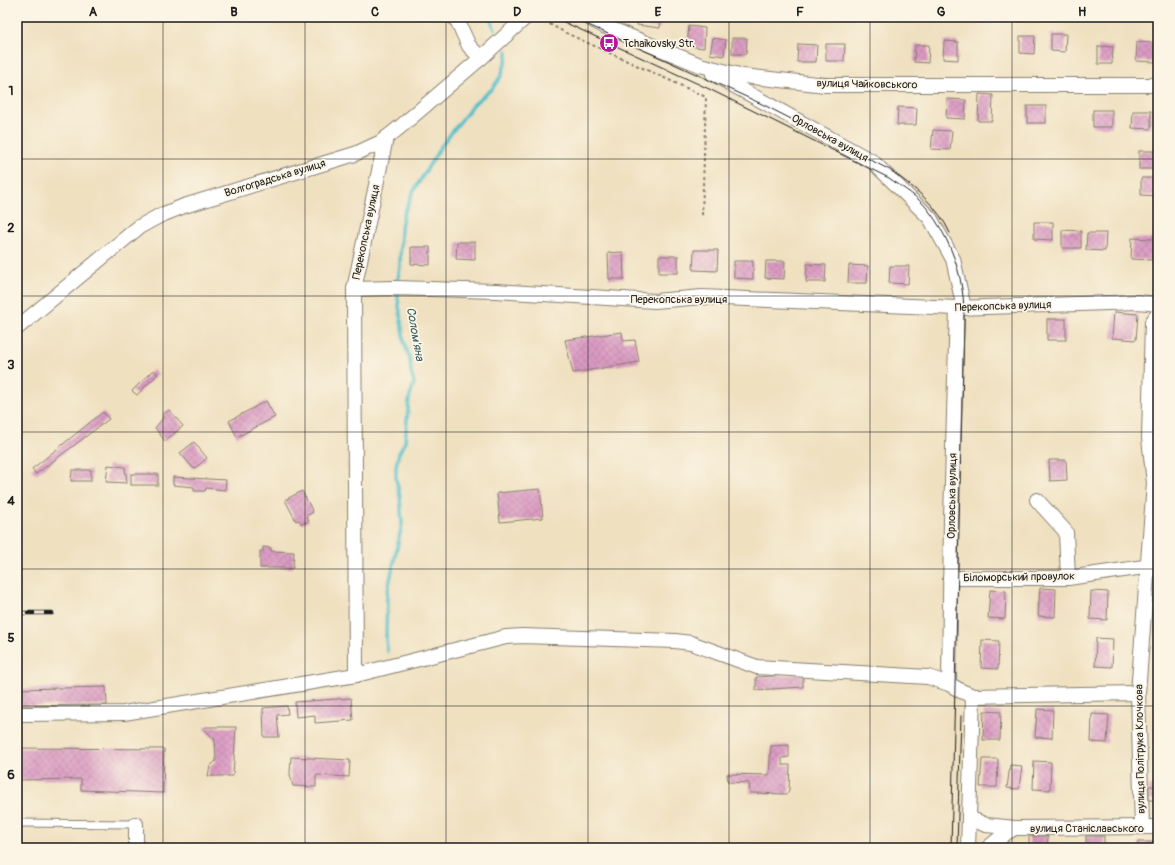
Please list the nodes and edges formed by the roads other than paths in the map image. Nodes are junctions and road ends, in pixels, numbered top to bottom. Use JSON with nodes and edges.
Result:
{"nodes":[{"id":1,"x":454,"y":17,"type":"edge"},
{"id":2,"x":526,"y":17,"type":"edge"},
{"id":3,"x":587,"y":17,"type":"edge"},
{"id":4,"x":481,"y":58,"type":"junction"},
{"id":5,"x":694,"y":63,"type":"junction"},
{"id":6,"x":1158,"y":85,"type":"edge"},
{"id":7,"x":386,"y":138,"type":"junction"},
{"id":8,"x":354,"y":289,"type":"junction"},
{"id":9,"x":1158,"y":304,"type":"edge"},
{"id":10,"x":960,"y":308,"type":"junction"},
{"id":11,"x":1158,"y":314,"type":"edge"},
{"id":12,"x":17,"y":328,"type":"edge"},
{"id":13,"x":1037,"y":500,"type":"dead end"},
{"id":14,"x":1153,"y":566,"type":"edge"},
{"id":15,"x":950,"y":578,"type":"junction"},
{"id":16,"x":1068,"y":578,"type":"junction"},
{"id":17,"x":356,"y":675,"type":"junction"},
{"id":18,"x":950,"y":684,"type":"junction"},
{"id":19,"x":1138,"y":692,"type":"junction"},
{"id":20,"x":974,"y":696,"type":"junction"},
{"id":21,"x":22,"y":714,"type":"dead end"},
{"id":22,"x":969,"y":818,"type":"junction"},
{"id":23,"x":17,"y":823,"type":"edge"},
{"id":24,"x":136,"y":824,"type":"joint"},
{"id":25,"x":1142,"y":827,"type":"junction"},
{"id":26,"x":1158,"y":827,"type":"edge"},
{"id":27,"x":1015,"y":828,"type":"junction"},
{"id":28,"x":136,"y":848,"type":"edge"},
{"id":29,"x":968,"y":848,"type":"edge"},
{"id":30,"x":988,"y":848,"type":"edge"}],
"edges":[{"from":1,"to":4,"type":"street"},
{"from":2,"to":4,"type":"street","name":"Волгоградська вулиця"},
{"from":3,"to":5,"type":"street","name":"вулиця Чайковського"},
{"from":4,"to":7,"type":"street","name":"Волгоградська вулиця"},
{"from":5,"to":6,"type":"street","name":"вулиця Чайковського"},
{"from":5,"to":10,"type":"street","name":"Орловська вулиця"},
{"from":7,"to":8,"type":"street","name":"Перекопська вулиця"},
{"from":7,"to":12,"type":"street","name":"Волгоградська вулиця"},
{"from":8,"to":10,"type":"street","name":"Перекопська вулиця"},
{"from":8,"to":17,"type":"street"},
{"from":9,"to":10,"type":"street","name":"Перекопська вулиця"},
{"from":10,"to":15,"type":"street","name":"Орловська вулиця"},
{"from":11,"to":14,"type":"street","name":"вулиця Політрука Клочкова"},
{"from":13,"to":16,"type":"street"},
{"from":14,"to":16,"type":"street","name":"Біломорський провулок"},
{"from":14,"to":19,"type":"street","name":"вулиця Політрука Клочкова"},
{"from":15,"to":16,"type":"street","name":"Біломорський провулок"},
{"from":15,"to":18,"type":"street","name":"Орловська вулиця"},
{"from":17,"to":18,"type":"street"},
{"from":17,"to":21,"type":"street"},
{"from":18,"to":20,"type":"street"},
{"from":19,"to":20,"type":"street"},
{"from":19,"to":25,"type":"street","name":"вулиця Політрука Клочкова"},
{"from":20,"to":22,"type":"street"},
{"from":22,"to":27,"type":"street","name":"вулиця Станіславського"},
{"from":22,"to":29,"type":"street"},
{"from":23,"to":24,"type":"lane"},
{"from":24,"to":28,"type":"street"},
{"from":25,"to":26,"type":"street","name":"вулиця Станіславського"},
{"from":25,"to":27,"type":"street","name":"вулиця Станіславського"},
{"from":27,"to":30,"type":"street","name":"вулиця Станіславського"}]}
